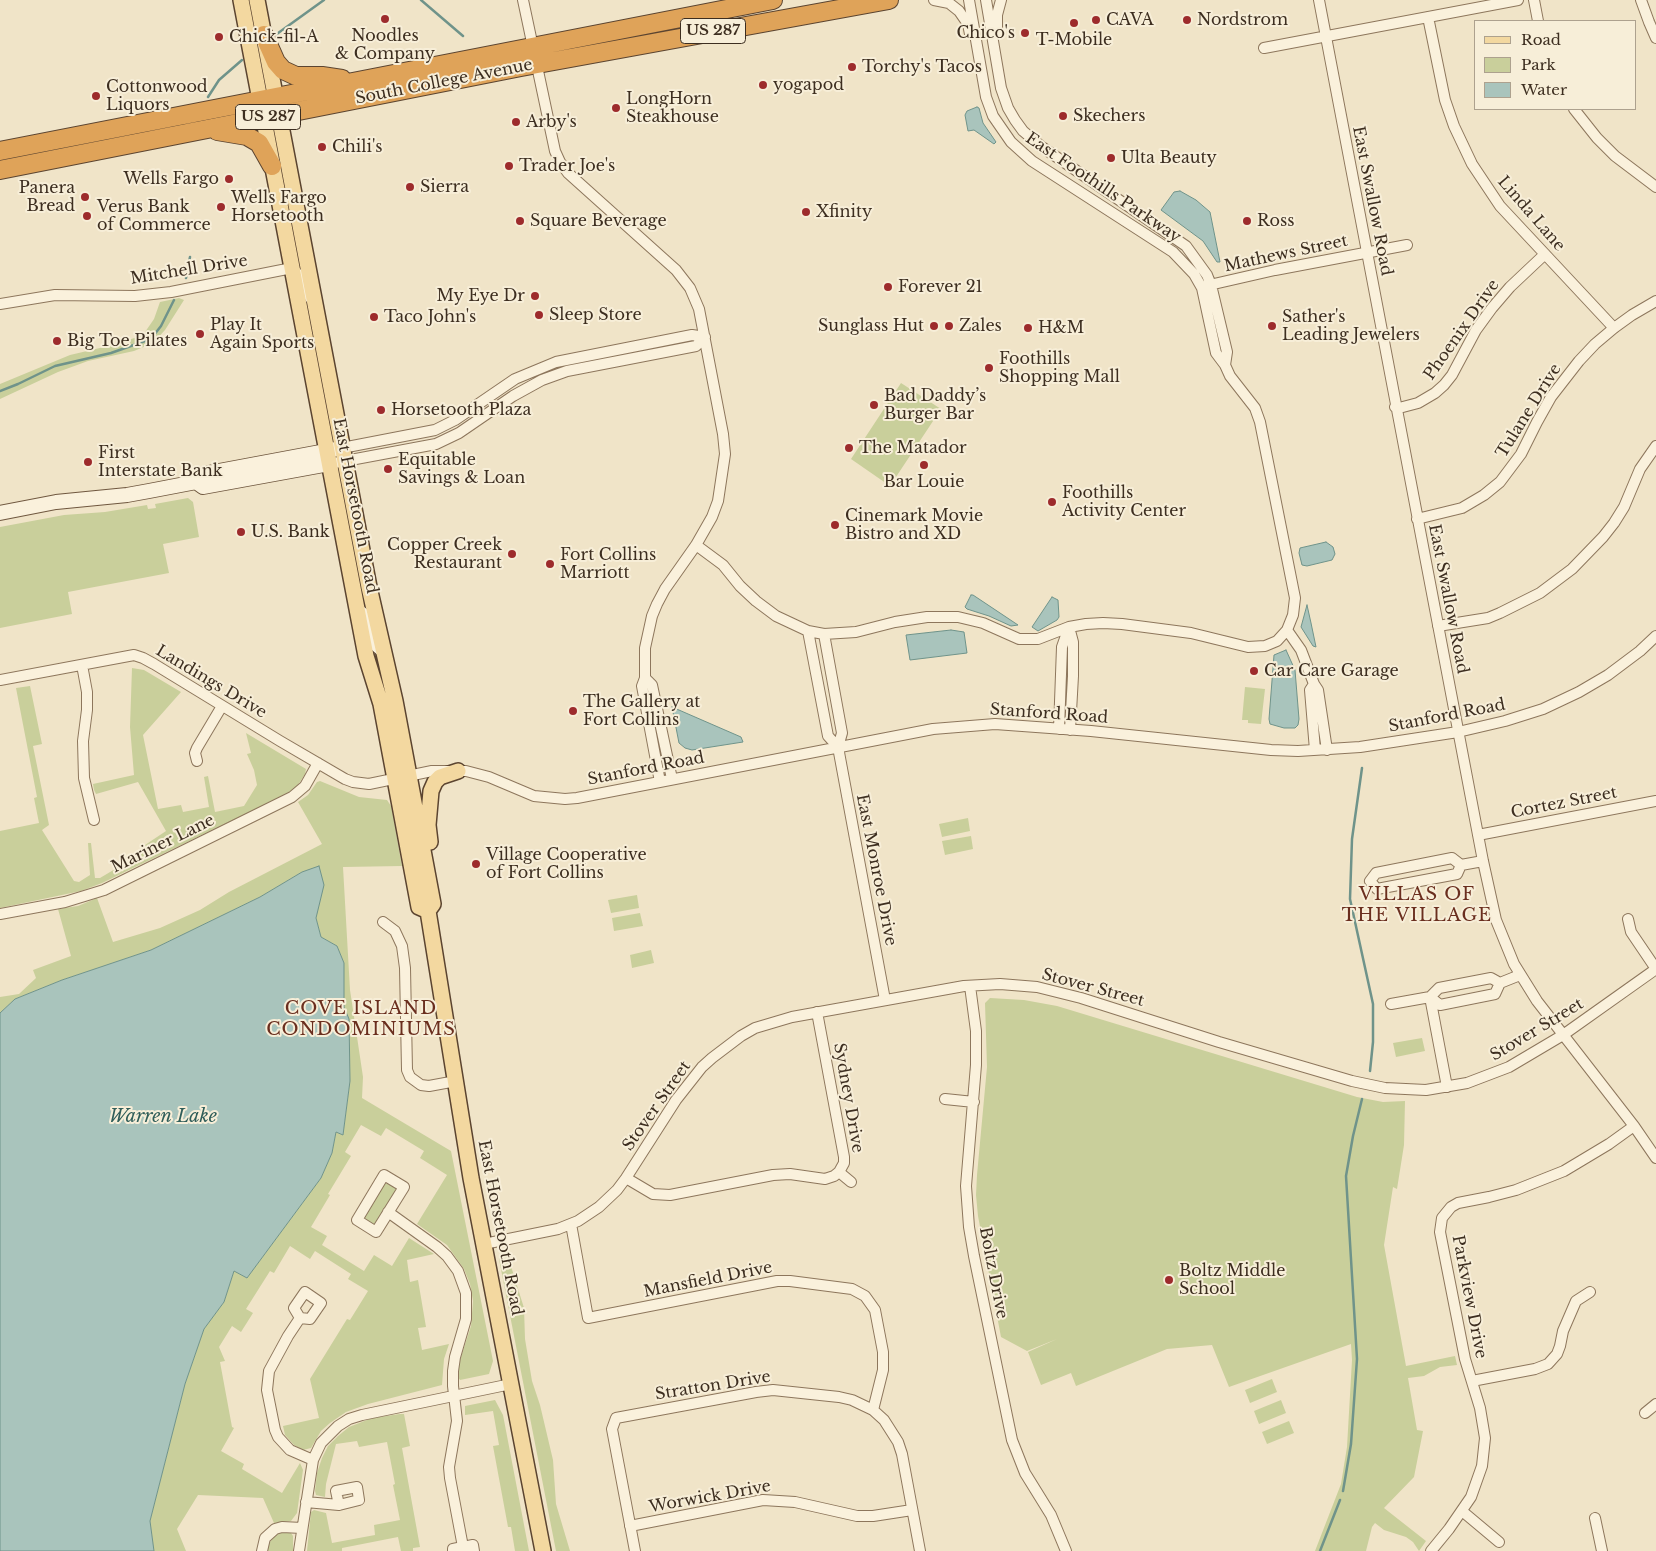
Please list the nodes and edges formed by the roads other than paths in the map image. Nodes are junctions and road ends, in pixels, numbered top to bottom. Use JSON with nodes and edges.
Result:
{"nodes":[{"id":1,"x":241,"y":0,"type":"edge"},
{"id":2,"x":523,"y":0,"type":"edge"},
{"id":3,"x":773,"y":0,"type":"edge"},
{"id":4,"x":889,"y":0,"type":"edge"},
{"id":5,"x":934,"y":0,"type":"edge"},
{"id":6,"x":969,"y":0,"type":"edge"},
{"id":7,"x":986,"y":0,"type":"edge"},
{"id":8,"x":1001,"y":0,"type":"edge"},
{"id":9,"x":1319,"y":0,"type":"edge"},
{"id":10,"x":1518,"y":0,"type":"edge"},
{"id":11,"x":1534,"y":0,"type":"edge"},
{"id":12,"x":1641,"y":0,"type":"edge"},
{"id":13,"x":257,"y":1,"type":"edge"},
{"id":14,"x":1428,"y":17,"type":"junction"},
{"id":15,"x":1538,"y":20,"type":"edge"},
{"id":16,"x":264,"y":35,"type":"junction"},
{"id":17,"x":1326,"y":36,"type":"junction"},
{"id":18,"x":1656,"y":38,"type":"edge"},
{"id":19,"x":978,"y":46,"type":"junction"},
{"id":20,"x":1264,"y":48,"type":"dead end"},
{"id":21,"x":995,"y":51,"type":"junction"},
{"id":22,"x":534,"y":56,"type":"junction"},
{"id":23,"x":354,"y":82,"type":"junction"},
{"id":24,"x":268,"y":98,"type":"junction"},
{"id":25,"x":1575,"y":110,"type":"edge"},
{"id":26,"x":271,"y":117,"type":"junction"},
{"id":27,"x":207,"y":129,"type":"junction"},
{"id":28,"x":104,"y":131,"type":"junction"},
{"id":29,"x":0,"y":151,"type":"edge"},
{"id":30,"x":45,"y":161,"type":"junction"},
{"id":31,"x":272,"y":166,"type":"junction"},
{"id":32,"x":0,"y":170,"type":"edge"},
{"id":33,"x":1656,"y":187,"type":"edge"},
{"id":34,"x":1407,"y":245,"type":"dead end"},
{"id":35,"x":1366,"y":253,"type":"junction"},
{"id":36,"x":1545,"y":254,"type":"junction"},
{"id":37,"x":292,"y":268,"type":"junction"},
{"id":38,"x":1206,"y":286,"type":"junction"},
{"id":39,"x":1656,"y":301,"type":"edge"},
{"id":40,"x":0,"y":304,"type":"edge"},
{"id":41,"x":315,"y":308,"type":"junction"},
{"id":42,"x":1614,"y":328,"type":"junction"},
{"id":43,"x":705,"y":338,"type":"junction"},
{"id":44,"x":1396,"y":406,"type":"junction"},
{"id":45,"x":1656,"y":446,"type":"edge"},
{"id":46,"x":343,"y":455,"type":"junction"},
{"id":47,"x":328,"y":457,"type":"junction"},
{"id":48,"x":0,"y":513,"type":"edge"},
{"id":49,"x":1417,"y":519,"type":"junction"},
{"id":50,"x":344,"y":542,"type":"junction"},
{"id":51,"x":696,"y":545,"type":"junction"},
{"id":52,"x":372,"y":603,"type":"junction"},
{"id":53,"x":357,"y":608,"type":"junction"},
{"id":54,"x":1438,"y":626,"type":"junction"},
{"id":55,"x":1069,"y":628,"type":"junction"},
{"id":56,"x":1287,"y":630,"type":"junction"},
{"id":57,"x":808,"y":631,"type":"junction"},
{"id":58,"x":824,"y":634,"type":"junction"},
{"id":59,"x":1656,"y":636,"type":"edge"},
{"id":60,"x":383,"y":653,"type":"junction"},
{"id":61,"x":82,"y":665,"type":"junction"},
{"id":62,"x":645,"y":678,"type":"junction"},
{"id":63,"x":0,"y":680,"type":"edge"},
{"id":64,"x":1314,"y":684,"type":"junction"},
{"id":65,"x":222,"y":706,"type":"junction"},
{"id":66,"x":1064,"y":729,"type":"junction"},
{"id":67,"x":1458,"y":732,"type":"junction"},
{"id":68,"x":838,"y":747,"type":"junction"},
{"id":69,"x":1315,"y":750,"type":"junction"},
{"id":70,"x":1327,"y":750,"type":"junction"},
{"id":71,"x":197,"y":761,"type":"dead end"},
{"id":72,"x":318,"y":763,"type":"junction"},
{"id":73,"x":458,"y":771,"type":"junction"},
{"id":74,"x":402,"y":776,"type":"junction"},
{"id":75,"x":672,"y":779,"type":"junction"},
{"id":76,"x":660,"y":782,"type":"junction"},
{"id":77,"x":1656,"y":801,"type":"edge"},
{"id":78,"x":94,"y":820,"type":"dead end"},
{"id":79,"x":1478,"y":835,"type":"junction"},
{"id":80,"x":1483,"y":861,"type":"junction"},
{"id":81,"x":1461,"y":865,"type":"junction"},
{"id":82,"x":430,"y":906,"type":"junction"},
{"id":83,"x":0,"y":914,"type":"edge"},
{"id":84,"x":1628,"y":919,"type":"dead end"},
{"id":85,"x":383,"y":922,"type":"dead end"},
{"id":86,"x":1656,"y":969,"type":"edge"},
{"id":87,"x":1520,"y":975,"type":"junction"},
{"id":88,"x":1500,"y":983,"type":"junction"},
{"id":89,"x":970,"y":986,"type":"junction"},
{"id":90,"x":1430,"y":997,"type":"junction"},
{"id":91,"x":885,"y":1000,"type":"junction"},
{"id":92,"x":1391,"y":1004,"type":"dead end"},
{"id":93,"x":817,"y":1012,"type":"junction"},
{"id":94,"x":1563,"y":1034,"type":"junction"},
{"id":95,"x":456,"y":1082,"type":"junction"},
{"id":96,"x":1448,"y":1087,"type":"junction"},
{"id":97,"x":945,"y":1099,"type":"dead end"},
{"id":98,"x":974,"y":1102,"type":"junction"},
{"id":99,"x":1634,"y":1126,"type":"junction"},
{"id":100,"x":1656,"y":1158,"type":"edge"},
{"id":101,"x":839,"y":1172,"type":"junction"},
{"id":102,"x":626,"y":1178,"type":"junction"},
{"id":103,"x":851,"y":1182,"type":"dead end"},
{"id":104,"x":388,"y":1212,"type":"junction"},
{"id":105,"x":571,"y":1224,"type":"junction"},
{"id":106,"x":484,"y":1244,"type":"junction"},
{"id":107,"x":1590,"y":1292,"type":"dead end"},
{"id":108,"x":300,"y":1318,"type":"dead end"},
{"id":109,"x":1472,"y":1381,"type":"junction"},
{"id":110,"x":511,"y":1384,"type":"junction"},
{"id":111,"x":454,"y":1396,"type":"junction"},
{"id":112,"x":1656,"y":1404,"type":"edge"},
{"id":113,"x":873,"y":1410,"type":"junction"},
{"id":114,"x":1645,"y":1413,"type":"dead end"},
{"id":115,"x":313,"y":1460,"type":"junction"},
{"id":116,"x":306,"y":1502,"type":"junction"},
{"id":117,"x":339,"y":1505,"type":"dead end"},
{"id":118,"x":912,"y":1510,"type":"junction"},
{"id":119,"x":1462,"y":1511,"type":"junction"},
{"id":120,"x":1595,"y":1518,"type":"dead end"},
{"id":121,"x":630,"y":1526,"type":"junction"},
{"id":122,"x":302,"y":1528,"type":"junction"},
{"id":123,"x":1499,"y":1542,"type":"dead end"},
{"id":124,"x":458,"y":1549,"type":"edge"},
{"id":125,"x":262,"y":1551,"type":"edge"},
{"id":126,"x":300,"y":1551,"type":"edge"},
{"id":127,"x":474,"y":1551,"type":"edge"},
{"id":128,"x":543,"y":1551,"type":"edge"},
{"id":129,"x":635,"y":1551,"type":"edge"},
{"id":130,"x":920,"y":1551,"type":"edge"},
{"id":131,"x":1066,"y":1551,"type":"edge"},
{"id":132,"x":1431,"y":1551,"type":"edge"},
{"id":133,"x":1602,"y":1551,"type":"edge"}],
"edges":[{"from":1,"to":24,"type":"main road"},
{"from":2,"to":22,"type":"street"},
{"from":3,"to":22,"type":"highway","name":"South College Avenue","number":"US 287"},
{"from":4,"to":22,"type":"highway","name":"South College Avenue","number":"US 287"},
{"from":5,"to":19,"type":"street"},
{"from":6,"to":19,"type":"street","name":"East Foothills Parkway"},
{"from":7,"to":21,"type":"street","name":"East Foothills Parkway"},
{"from":8,"to":21,"type":"street"},
{"from":9,"to":17,"type":"street","name":"East Swallow Road"},
{"from":10,"to":14,"type":"street"},
{"from":11,"to":15,"type":"street"},
{"from":12,"to":18,"type":"street"},
{"from":13,"to":16,"type":"main road"},
{"from":14,"to":17,"type":"street"},
{"from":14,"to":36,"type":"street","name":"Linda Lane"},
{"from":16,"to":23,"type":"highway"},
{"from":16,"to":24,"type":"main road"},
{"from":17,"to":20,"type":"street"},
{"from":17,"to":35,"type":"street","name":"East Swallow Road"},
{"from":19,"to":38,"type":"street","name":"East Foothills Parkway"},
{"from":21,"to":38,"type":"street","name":"East Foothills Parkway"},
{"from":22,"to":23,"type":"highway","name":"South College Avenue","number":"US 287"},
{"from":22,"to":26,"type":"highway","name":"South College Avenue","number":"US 287"},
{"from":22,"to":43,"type":"street"},
{"from":23,"to":24,"type":"highway","name":"South College Avenue","number":"US 287"},
{"from":24,"to":26,"type":"main road","name":"East Horsetooth Road"},
{"from":24,"to":28,"type":"highway","name":"South College Avenue","number":"US 287"},
{"from":25,"to":33,"type":"street"},
{"from":26,"to":27,"type":"highway","name":"South College Avenue","number":"US 287"},
{"from":26,"to":31,"type":"main road","name":"East Horsetooth Road"},
{"from":26,"to":41,"type":"main road","name":"East Horsetooth Road"},
{"from":27,"to":30,"type":"highway","name":"South College Avenue","number":"US 287"},
{"from":27,"to":31,"type":"highway"},
{"from":28,"to":29,"type":"highway","name":"South College Avenue","number":"US 287"},
{"from":28,"to":30,"type":"highway"},
{"from":30,"to":32,"type":"highway","name":"South College Avenue","number":"US 287"},
{"from":31,"to":37,"type":"main road","name":"East Horsetooth Road"},
{"from":34,"to":35,"type":"street","name":"Mathews Street"},
{"from":35,"to":38,"type":"street","name":"Mathews Street"},
{"from":35,"to":44,"type":"street","name":"East Swallow Road"},
{"from":36,"to":42,"type":"street","name":"Linda Lane"},
{"from":36,"to":44,"type":"street","name":"Phoenix Drive"},
{"from":37,"to":40,"type":"street","name":"Mitchell Drive"},
{"from":37,"to":41,"type":"street"},
{"from":37,"to":47,"type":"main road","name":"East Horsetooth Road"},
{"from":38,"to":56,"type":"street","name":"East Foothills Parkway"},
{"from":39,"to":42,"type":"street","name":"Tulane Drive"},
{"from":41,"to":46,"type":"main road","name":"East Horsetooth Road"},
{"from":42,"to":49,"type":"street","name":"Tulane Drive"},
{"from":43,"to":46,"type":"street"},
{"from":43,"to":51,"type":"street"},
{"from":44,"to":49,"type":"street","name":"East Swallow Road"},
{"from":45,"to":54,"type":"street"},
{"from":46,"to":47,"type":"street"},
{"from":46,"to":52,"type":"main road","name":"East Horsetooth Road"},
{"from":47,"to":48,"type":"street"},
{"from":47,"to":50,"type":"main road","name":"East Horsetooth Road"},
{"from":49,"to":54,"type":"street","name":"East Swallow Road"},
{"from":50,"to":52,"type":"street"},
{"from":50,"to":53,"type":"main road","name":"East Horsetooth Road"},
{"from":51,"to":57,"type":"street"},
{"from":51,"to":62,"type":"street"},
{"from":52,"to":60,"type":"main road","name":"East Horsetooth Road"},
{"from":53,"to":60,"type":"street"},
{"from":53,"to":74,"type":"main road","name":"East Horsetooth Road"},
{"from":54,"to":67,"type":"street","name":"East Swallow Road"},
{"from":55,"to":56,"type":"street"},
{"from":55,"to":58,"type":"street"},
{"from":55,"to":66,"type":"street"},
{"from":56,"to":64,"type":"street"},
{"from":57,"to":58,"type":"street"},
{"from":57,"to":68,"type":"street","name":"East Monroe Drive"},
{"from":58,"to":68,"type":"street","name":"East Monroe Drive"},
{"from":59,"to":67,"type":"street","name":"Stanford Road"},
{"from":60,"to":74,"type":"main road","name":"East Horsetooth Road"},
{"from":61,"to":63,"type":"street","name":"Landings Drive"},
{"from":61,"to":65,"type":"street","name":"Landings Drive"},
{"from":61,"to":78,"type":"street"},
{"from":62,"to":75,"type":"street"},
{"from":62,"to":76,"type":"street"},
{"from":64,"to":69,"type":"street"},
{"from":64,"to":70,"type":"street"},
{"from":65,"to":71,"type":"street"},
{"from":65,"to":72,"type":"street","name":"Landings Drive"},
{"from":66,"to":68,"type":"street","name":"Stanford Road"},
{"from":66,"to":69,"type":"street","name":"Stanford Road"},
{"from":67,"to":70,"type":"street","name":"Stanford Road"},
{"from":67,"to":79,"type":"street","name":"East Swallow Road"},
{"from":68,"to":75,"type":"street","name":"Stanford Road"},
{"from":68,"to":91,"type":"street","name":"East Monroe Drive"},
{"from":69,"to":70,"type":"street","name":"Stanford Road"},
{"from":72,"to":74,"type":"street","name":"Landings Drive"},
{"from":72,"to":83,"type":"street","name":"Mariner Lane"},
{"from":73,"to":74,"type":"street","name":"Stanford Road"},
{"from":73,"to":76,"type":"street","name":"Stanford Road"},
{"from":73,"to":82,"type":"main road"},
{"from":74,"to":82,"type":"main road","name":"East Horsetooth Road"},
{"from":75,"to":76,"type":"street","name":"Stanford Road"},
{"from":77,"to":79,"type":"street","name":"Cortez Street"},
{"from":79,"to":80,"type":"street","name":"East Swallow Road"},
{"from":80,"to":81,"type":"street"},
{"from":80,"to":87,"type":"street","name":"East Swallow Road"},
{"from":81,"to":81,"type":"street"},
{"from":82,"to":95,"type":"main road","name":"East Horsetooth Road"},
{"from":84,"to":86,"type":"street"},
{"from":85,"to":95,"type":"street"},
{"from":86,"to":94,"type":"street","name":"Stover Street"},
{"from":87,"to":88,"type":"street"},
{"from":87,"to":94,"type":"street","name":"East Swallow Road"},
{"from":88,"to":90,"type":"street"},
{"from":88,"to":90,"type":"street"},
{"from":89,"to":91,"type":"street","name":"Stover Street"},
{"from":89,"to":96,"type":"street","name":"Stover Street"},
{"from":89,"to":98,"type":"street","name":"Boltz Drive"},
{"from":90,"to":92,"type":"street"},
{"from":90,"to":96,"type":"street"},
{"from":91,"to":93,"type":"street","name":"Stover Street"},
{"from":93,"to":101,"type":"street","name":"Sydney Drive"},
{"from":93,"to":102,"type":"street","name":"Stover Street"},
{"from":94,"to":96,"type":"street","name":"Stover Street"},
{"from":94,"to":99,"type":"street","name":"East Swallow Road"},
{"from":95,"to":106,"type":"main road","name":"East Horsetooth Road"},
{"from":97,"to":98,"type":"street"},
{"from":98,"to":131,"type":"street","name":"Boltz Drive"},
{"from":99,"to":100,"type":"street","name":"East Swallow Road"},
{"from":99,"to":109,"type":"street","name":"Parkview Drive"},
{"from":101,"to":102,"type":"street"},
{"from":101,"to":103,"type":"street","name":"Sydney Drive"},
{"from":102,"to":105,"type":"street","name":"Stover Street"},
{"from":104,"to":104,"type":"street"},
{"from":104,"to":111,"type":"street"},
{"from":105,"to":106,"type":"street","name":"Stover Street"},
{"from":105,"to":113,"type":"street","name":"Mansfield Drive"},
{"from":106,"to":110,"type":"main road","name":"East Horsetooth Road"},
{"from":107,"to":109,"type":"street"},
{"from":108,"to":115,"type":"street"},
{"from":109,"to":119,"type":"street","name":"Parkview Drive"},
{"from":110,"to":111,"type":"street"},
{"from":110,"to":128,"type":"main road","name":"East Horsetooth Road"},
{"from":111,"to":115,"type":"street"},
{"from":111,"to":124,"type":"street"},
{"from":112,"to":114,"type":"street"},
{"from":113,"to":118,"type":"street"},
{"from":113,"to":121,"type":"street","name":"Stratton Drive"},
{"from":115,"to":116,"type":"street"},
{"from":116,"to":117,"type":"street"},
{"from":116,"to":122,"type":"street"},
{"from":118,"to":121,"type":"street","name":"Worwick Drive"},
{"from":118,"to":130,"type":"street"},
{"from":119,"to":123,"type":"street"},
{"from":119,"to":132,"type":"street","name":"Parkview Drive"},
{"from":120,"to":133,"type":"street"},
{"from":121,"to":129,"type":"street"},
{"from":122,"to":125,"type":"street"},
{"from":122,"to":126,"type":"street"},
{"from":124,"to":127,"type":"street"}]}
